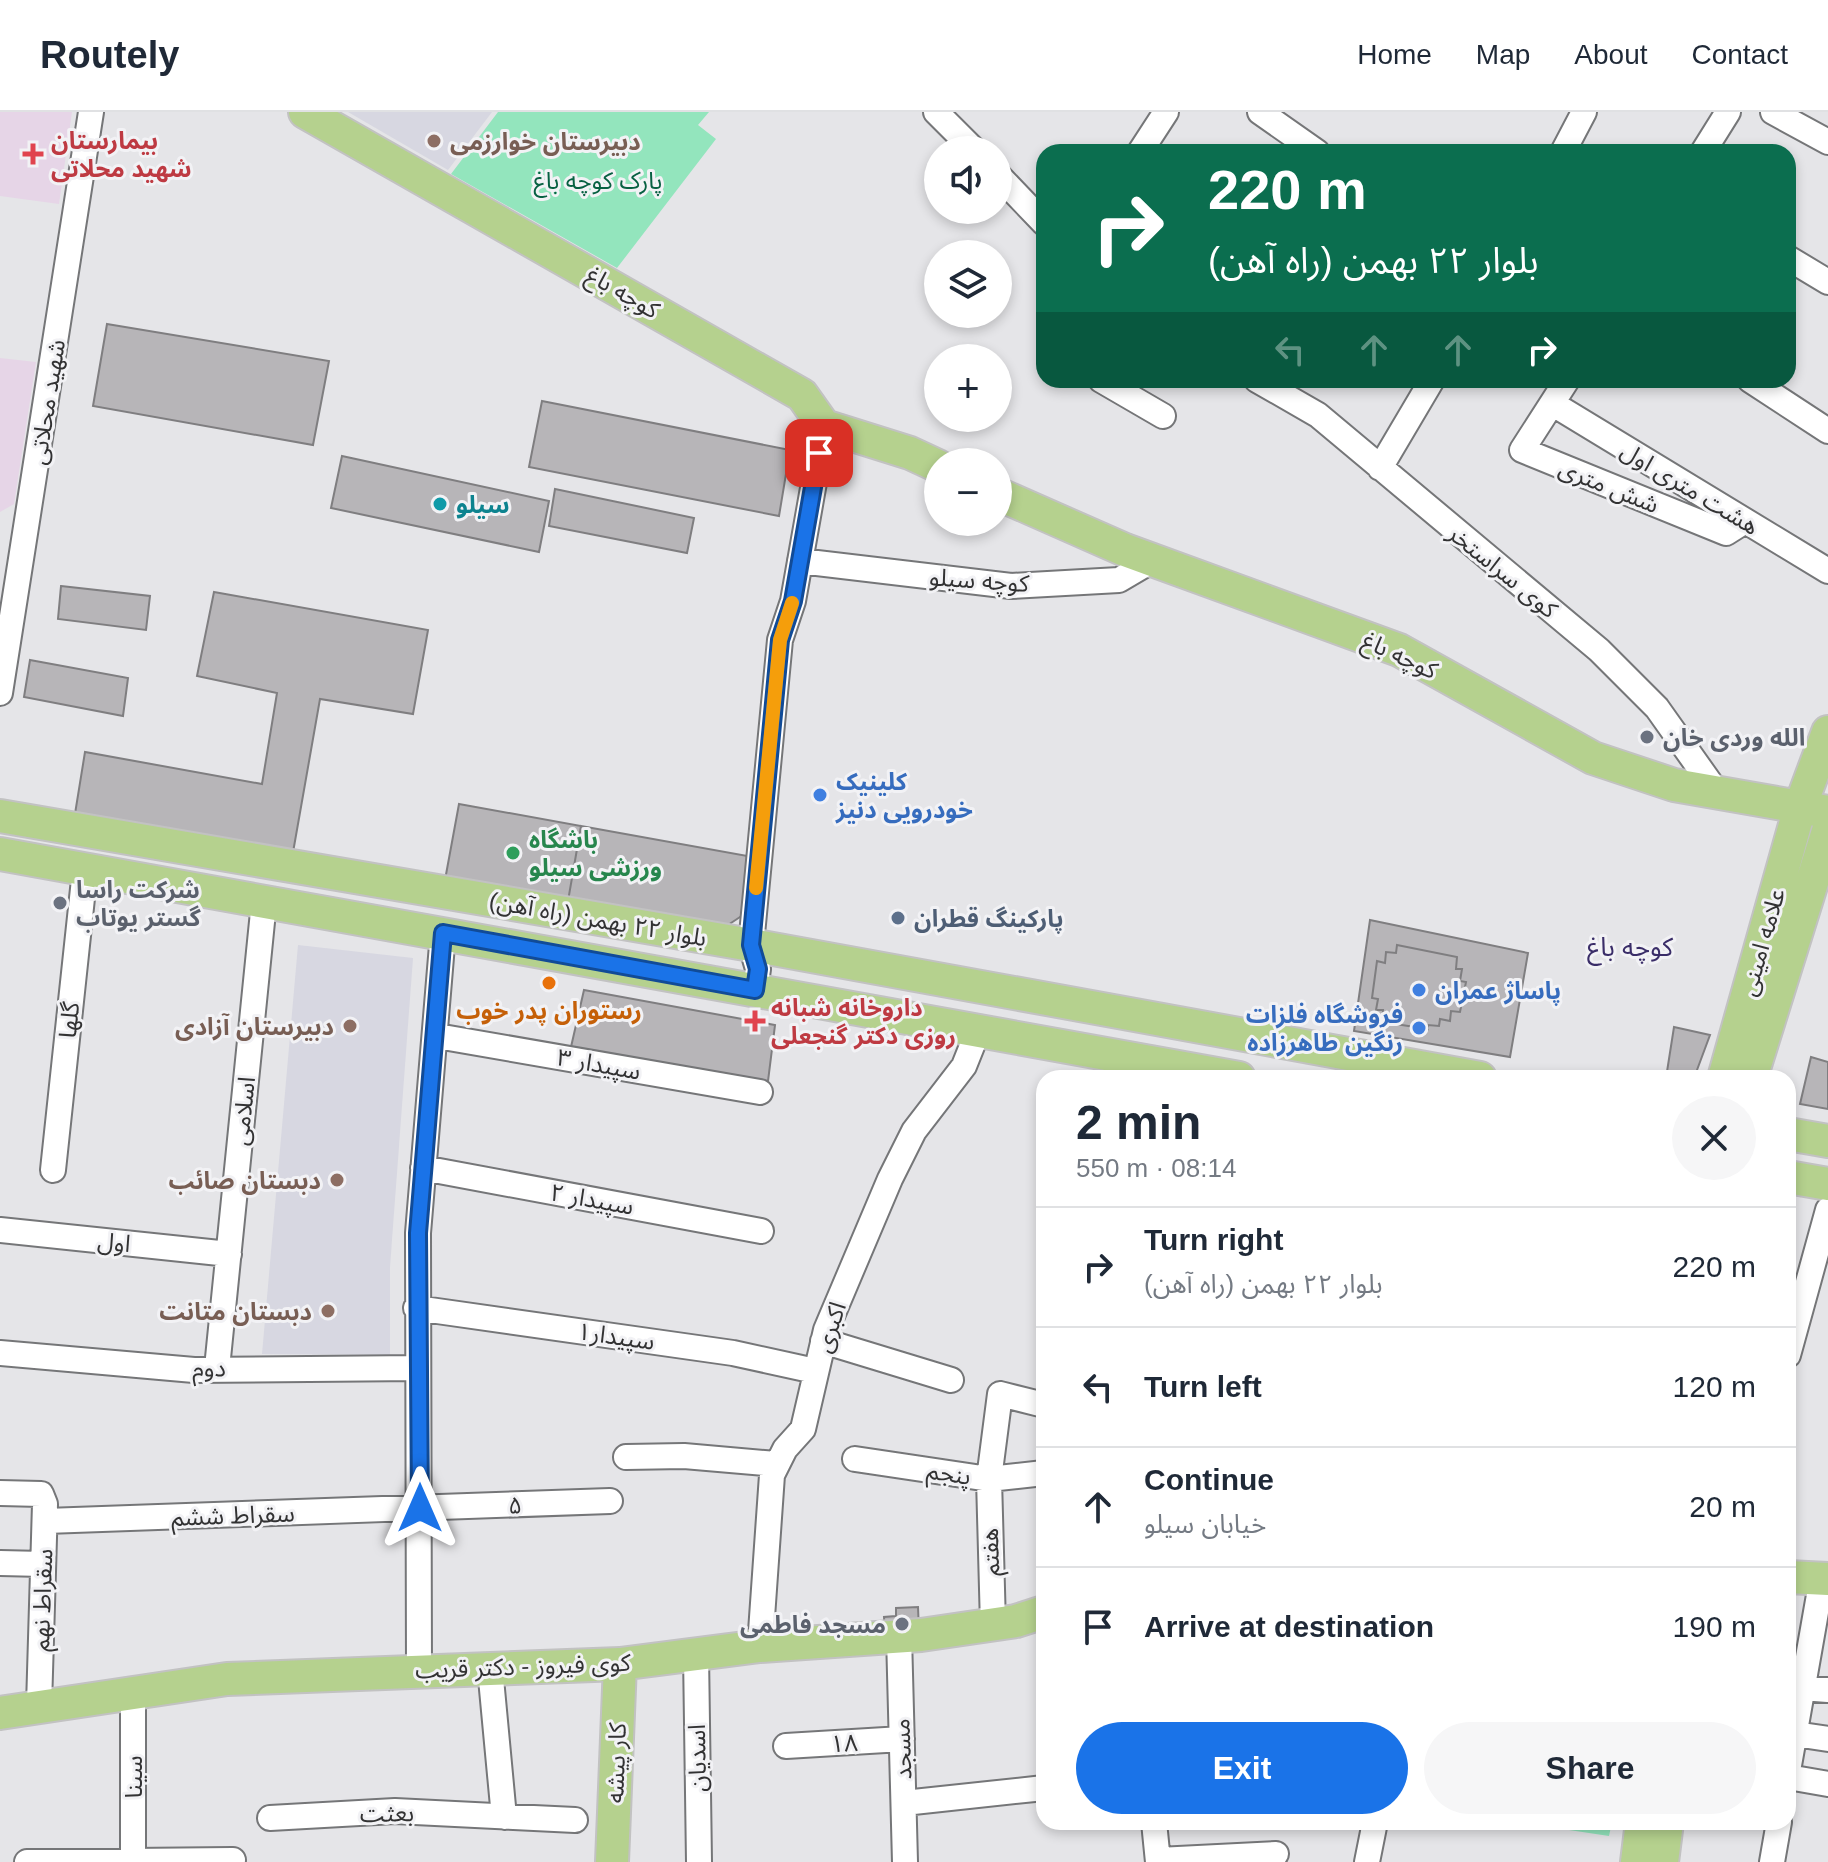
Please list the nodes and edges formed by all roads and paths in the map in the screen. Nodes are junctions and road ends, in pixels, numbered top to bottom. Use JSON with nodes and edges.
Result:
{"nodes":[{"id":1,"x":91,"y":112,"type":"edge"},
{"id":2,"x":305,"y":112,"type":"edge"},
{"id":3,"x":936,"y":112,"type":"edge"},
{"id":4,"x":1166,"y":112,"type":"edge"},
{"id":5,"x":1260,"y":112,"type":"edge"},
{"id":6,"x":1584,"y":112,"type":"edge"},
{"id":7,"x":1728,"y":112,"type":"edge"},
{"id":8,"x":1773,"y":112,"type":"edge"},
{"id":9,"x":960,"y":136,"type":"edge"},
{"id":10,"x":1828,"y":142,"type":"edge"},
{"id":11,"x":1145,"y":144,"type":"edge"},
{"id":12,"x":1306,"y":144,"type":"edge"},
{"id":13,"x":1567,"y":144,"type":"edge"},
{"id":14,"x":1708,"y":144,"type":"edge"},
{"id":15,"x":1012,"y":190,"type":"edge"},
{"id":16,"x":1036,"y":215,"type":"edge"},
{"id":17,"x":1796,"y":263,"type":"edge"},
{"id":18,"x":1828,"y":282,"type":"edge"},
{"id":19,"x":1115,"y":388,"type":"edge"},
{"id":20,"x":1272,"y":388,"type":"edge"},
{"id":21,"x":1427,"y":388,"type":"edge"},
{"id":22,"x":1562,"y":388,"type":"edge"},
{"id":23,"x":1762,"y":388,"type":"edge"},
{"id":24,"x":1553,"y":404,"type":"junction"},
{"id":25,"x":1163,"y":416,"type":"dead end"},
{"id":26,"x":824,"y":426,"type":"junction"},
{"id":27,"x":1828,"y":431,"type":"edge"},
{"id":28,"x":924,"y":460,"type":"edge"},
{"id":29,"x":1380,"y":468,"type":"junction"},
{"id":30,"x":1012,"y":500,"type":"edge"},
{"id":31,"x":1745,"y":521,"type":"junction"},
{"id":32,"x":1153,"y":560,"type":"junction"},
{"id":33,"x":800,"y":561,"type":"junction"},
{"id":34,"x":1828,"y":571,"type":"edge"},
{"id":35,"x":0,"y":693,"type":"edge"},
{"id":36,"x":1828,"y":732,"type":"edge"},
{"id":37,"x":1718,"y":794,"type":"junction"},
{"id":38,"x":1814,"y":809,"type":"edge"},
{"id":39,"x":0,"y":816,"type":"edge"},
{"id":40,"x":1828,"y":831,"type":"edge"},
{"id":41,"x":0,"y":854,"type":"edge"},
{"id":42,"x":85,"y":870,"type":"junction"},
{"id":43,"x":264,"y":902,"type":"junction"},
{"id":44,"x":443,"y":933,"type":"junction"},
{"id":45,"x":751,"y":945,"type":"junction"},
{"id":46,"x":755,"y":990,"type":"junction"},
{"id":47,"x":978,"y":1031,"type":"junction"},
{"id":48,"x":437,"y":1036,"type":"junction"},
{"id":49,"x":1195,"y":1070,"type":"edge"},
{"id":50,"x":1436,"y":1070,"type":"edge"},
{"id":51,"x":1727,"y":1070,"type":"edge"},
{"id":52,"x":1753,"y":1070,"type":"edge"},
{"id":53,"x":760,"y":1092,"type":"dead end"},
{"id":54,"x":1796,"y":1135,"type":"edge"},
{"id":55,"x":1828,"y":1141,"type":"edge"},
{"id":56,"x":423,"y":1168,"type":"junction"},
{"id":57,"x":53,"y":1170,"type":"dead end"},
{"id":58,"x":1796,"y":1178,"type":"edge"},
{"id":59,"x":1828,"y":1184,"type":"edge"},
{"id":60,"x":1828,"y":1210,"type":"edge"},
{"id":61,"x":0,"y":1230,"type":"edge"},
{"id":62,"x":761,"y":1231,"type":"dead end"},
{"id":63,"x":229,"y":1254,"type":"junction"},
{"id":64,"x":416,"y":1308,"type":"junction"},
{"id":65,"x":1796,"y":1326,"type":"edge"},
{"id":66,"x":823,"y":1341,"type":"junction"},
{"id":67,"x":0,"y":1353,"type":"edge"},
{"id":68,"x":217,"y":1368,"type":"junction"},
{"id":69,"x":418,"y":1368,"type":"junction"},
{"id":70,"x":815,"y":1371,"type":"junction"},
{"id":71,"x":951,"y":1380,"type":"dead end"},
{"id":72,"x":1036,"y":1403,"type":"edge"},
{"id":73,"x":626,"y":1457,"type":"dead end"},
{"id":74,"x":855,"y":1459,"type":"dead end"},
{"id":75,"x":776,"y":1464,"type":"junction"},
{"id":76,"x":1036,"y":1474,"type":"edge"},
{"id":77,"x":989,"y":1479,"type":"junction"},
{"id":78,"x":0,"y":1493,"type":"edge"},
{"id":79,"x":610,"y":1501,"type":"dead end"},
{"id":80,"x":420,"y":1508,"type":"junction"},
{"id":81,"x":46,"y":1521,"type":"junction"},
{"id":82,"x":0,"y":1563,"type":"edge"},
{"id":83,"x":43,"y":1564,"type":"junction"},
{"id":84,"x":1796,"y":1577,"type":"edge"},
{"id":85,"x":1825,"y":1578,"type":"edge"},
{"id":86,"x":1036,"y":1614,"type":"edge"},
{"id":87,"x":993,"y":1625,"type":"junction"},
{"id":88,"x":899,"y":1636,"type":"junction"},
{"id":89,"x":760,"y":1646,"type":"junction"},
{"id":90,"x":696,"y":1654,"type":"junction"},
{"id":91,"x":620,"y":1664,"type":"junction"},
{"id":92,"x":490,"y":1668,"type":"junction"},
{"id":93,"x":419,"y":1671,"type":"junction"},
{"id":94,"x":1796,"y":1684,"type":"edge"},
{"id":95,"x":1796,"y":1688,"type":"edge"},
{"id":96,"x":1828,"y":1690,"type":"edge"},
{"id":97,"x":133,"y":1692,"type":"junction"},
{"id":98,"x":39,"y":1706,"type":"junction"},
{"id":99,"x":0,"y":1713,"type":"edge"},
{"id":100,"x":1796,"y":1734,"type":"edge"},
{"id":101,"x":902,"y":1739,"type":"junction"},
{"id":102,"x":1828,"y":1739,"type":"edge"},
{"id":103,"x":786,"y":1746,"type":"dead end"},
{"id":104,"x":1796,"y":1776,"type":"edge"},
{"id":105,"x":1828,"y":1784,"type":"edge"},
{"id":106,"x":1036,"y":1789,"type":"edge"},
{"id":107,"x":904,"y":1803,"type":"junction"},
{"id":108,"x":504,"y":1817,"type":"junction"},
{"id":109,"x":270,"y":1818,"type":"dead end"},
{"id":110,"x":575,"y":1820,"type":"dead end"},
{"id":111,"x":1155,"y":1830,"type":"edge"},
{"id":112,"x":1373,"y":1830,"type":"edge"},
{"id":113,"x":1641,"y":1830,"type":"edge"},
{"id":114,"x":1666,"y":1830,"type":"edge"},
{"id":115,"x":1778,"y":1830,"type":"edge"},
{"id":116,"x":1276,"y":1854,"type":"dead end"},
{"id":117,"x":133,"y":1860,"type":"edge"},
{"id":118,"x":233,"y":1860,"type":"dead end"},
{"id":119,"x":1158,"y":1861,"type":"edge"},
{"id":120,"x":27,"y":1862,"type":"edge"},
{"id":121,"x":612,"y":1862,"type":"edge"},
{"id":122,"x":699,"y":1862,"type":"edge"},
{"id":123,"x":905,"y":1862,"type":"edge"},
{"id":124,"x":1367,"y":1862,"type":"edge"},
{"id":125,"x":1637,"y":1862,"type":"edge"},
{"id":126,"x":1662,"y":1862,"type":"edge"},
{"id":127,"x":1772,"y":1862,"type":"edge"}],
"edges":[{"from":1,"to":35,"type":"street","name":"شهید محلاتی"},
{"from":2,"to":26,"type":"main road","name":"کوچه باغ"},
{"from":3,"to":9,"type":"street"},
{"from":4,"to":11,"type":"street"},
{"from":5,"to":12,"type":"street"},
{"from":6,"to":13,"type":"street"},
{"from":7,"to":14,"type":"street"},
{"from":8,"to":10,"type":"street"},
{"from":15,"to":16,"type":"street"},
{"from":17,"to":18,"type":"street"},
{"from":19,"to":25,"type":"street"},
{"from":20,"to":29,"type":"street","name":"کوی سراستخر"},
{"from":21,"to":29,"type":"street"},
{"from":22,"to":24,"type":"street"},
{"from":23,"to":27,"type":"street"},
{"from":24,"to":31,"type":"street","name":"هشت متری اول"},
{"from":24,"to":31,"type":"street","name":"شش متری"},
{"from":26,"to":28,"type":"main road"},
{"from":26,"to":33,"type":"street"},
{"from":29,"to":37,"type":"street","name":"کوی سراستخر"},
{"from":30,"to":32,"type":"main road","name":"کوچه باغ"},
{"from":31,"to":34,"type":"street","name":"هشت متری اول"},
{"from":32,"to":33,"type":"street","name":"کوچه سیلو"},
{"from":32,"to":37,"type":"main road","name":"کوچه باغ"},
{"from":33,"to":45,"type":"street"},
{"from":36,"to":38,"type":"main road","name":"علامه امینی"},
{"from":37,"to":38,"type":"main road","name":"کوچه باغ"},
{"from":38,"to":51,"type":"main road","name":"علامه امینی"},
{"from":39,"to":45,"type":"main road","name":"بلوار ۲۲ بهمن (راه آهن)"},
{"from":40,"to":52,"type":"main road","name":"علامه امینی"},
{"from":41,"to":42,"type":"main road","name":"بلوار ۲۲ بهمن (راه آهن)"},
{"from":42,"to":43,"type":"main road","name":"بلوار ۲۲ بهمن (راه آهن)"},
{"from":42,"to":57,"type":"street","name":"گلها"},
{"from":43,"to":44,"type":"main road","name":"بلوار ۲۲ بهمن (راه آهن)"},
{"from":43,"to":63,"type":"street","name":"اسلامی"},
{"from":44,"to":46,"type":"main road","name":"بلوار ۲۲ بهمن (راه آهن)"},
{"from":44,"to":48,"type":"street"},
{"from":45,"to":46,"type":"street"},
{"from":45,"to":50,"type":"main road","name":"بلوار ۲۲ بهمن (راه آهن)"},
{"from":46,"to":47,"type":"main road","name":"بلوار ۲۲ بهمن (راه آهن)"},
{"from":47,"to":49,"type":"main road","name":"بلوار ۲۲ بهمن (راه آهن)"},
{"from":47,"to":66,"type":"street","name":"اکبری"},
{"from":48,"to":53,"type":"street","name":"سپیدار ۳"},
{"from":48,"to":56,"type":"street"},
{"from":54,"to":55,"type":"main road"},
{"from":56,"to":62,"type":"street","name":"سپیدار ۲"},
{"from":56,"to":64,"type":"street"},
{"from":58,"to":59,"type":"main road"},
{"from":60,"to":65,"type":"street"},
{"from":61,"to":63,"type":"street","name":"اول"},
{"from":63,"to":68,"type":"street","name":"اسلامی"},
{"from":64,"to":69,"type":"street"},
{"from":64,"to":70,"type":"street","name":"سپیدار۱"},
{"from":66,"to":70,"type":"street","name":"اکبری"},
{"from":66,"to":71,"type":"street"},
{"from":67,"to":68,"type":"street","name":"دوم"},
{"from":68,"to":69,"type":"street","name":"دوم"},
{"from":69,"to":80,"type":"street"},
{"from":70,"to":75,"type":"street","name":"اکبری"},
{"from":72,"to":77,"type":"street","name":"هفتم"},
{"from":73,"to":75,"type":"street"},
{"from":74,"to":77,"type":"street","name":"پنجم"},
{"from":75,"to":89,"type":"street","name":"اکبری"},
{"from":76,"to":77,"type":"street","name":"پنجم"},
{"from":77,"to":87,"type":"street","name":"هفتم"},
{"from":78,"to":81,"type":"street","name":"سقراط نهم"},
{"from":79,"to":80,"type":"street","name":"۵"},
{"from":80,"to":81,"type":"street","name":"سقراط ششم"},
{"from":80,"to":93,"type":"street"},
{"from":81,"to":83,"type":"street","name":"سقراط نهم"},
{"from":82,"to":83,"type":"street"},
{"from":83,"to":98,"type":"street","name":"سقراط نهم"},
{"from":84,"to":85,"type":"main road"},
{"from":85,"to":94,"type":"street"},
{"from":86,"to":87,"type":"main road","name":"کوی فیروز - دکتر قریب"},
{"from":87,"to":88,"type":"main road","name":"کوی فیروز - دکتر قریب"},
{"from":88,"to":89,"type":"main road","name":"کوی فیروز - دکتر قریب"},
{"from":88,"to":101,"type":"street","name":"مسجد"},
{"from":89,"to":90,"type":"main road","name":"کوی فیروز - دکتر قریب"},
{"from":90,"to":91,"type":"main road","name":"کوی فیروز - دکتر قریب"},
{"from":90,"to":122,"type":"street","name":"اسدیان"},
{"from":91,"to":92,"type":"main road","name":"کوی فیروز - دکتر قریب"},
{"from":91,"to":121,"type":"main road","name":"کار پیشه"},
{"from":92,"to":93,"type":"main road","name":"کوی فیروز - دکتر قریب"},
{"from":92,"to":108,"type":"street"},
{"from":93,"to":97,"type":"main road","name":"کوی فیروز - دکتر قریب"},
{"from":95,"to":96,"type":"street"},
{"from":97,"to":98,"type":"main road","name":"کوی فیروز - دکتر قریب"},
{"from":97,"to":117,"type":"street","name":"سینا"},
{"from":98,"to":99,"type":"main road","name":"کوی فیروز - دکتر قریب"},
{"from":100,"to":102,"type":"street"},
{"from":101,"to":103,"type":"street","name":"۱۸"},
{"from":101,"to":107,"type":"street","name":"مسجد"},
{"from":104,"to":105,"type":"street"},
{"from":106,"to":107,"type":"street"},
{"from":107,"to":123,"type":"street","name":"مسجد"},
{"from":108,"to":109,"type":"street","name":"بعثت"},
{"from":108,"to":110,"type":"street","name":"بعثت"},
{"from":111,"to":119,"type":"street"},
{"from":112,"to":124,"type":"street"},
{"from":113,"to":125,"type":"main road"},
{"from":114,"to":126,"type":"main road"},
{"from":115,"to":127,"type":"street"},
{"from":116,"to":119,"type":"street"},
{"from":117,"to":118,"type":"street"},
{"from":117,"to":120,"type":"street"}]}
